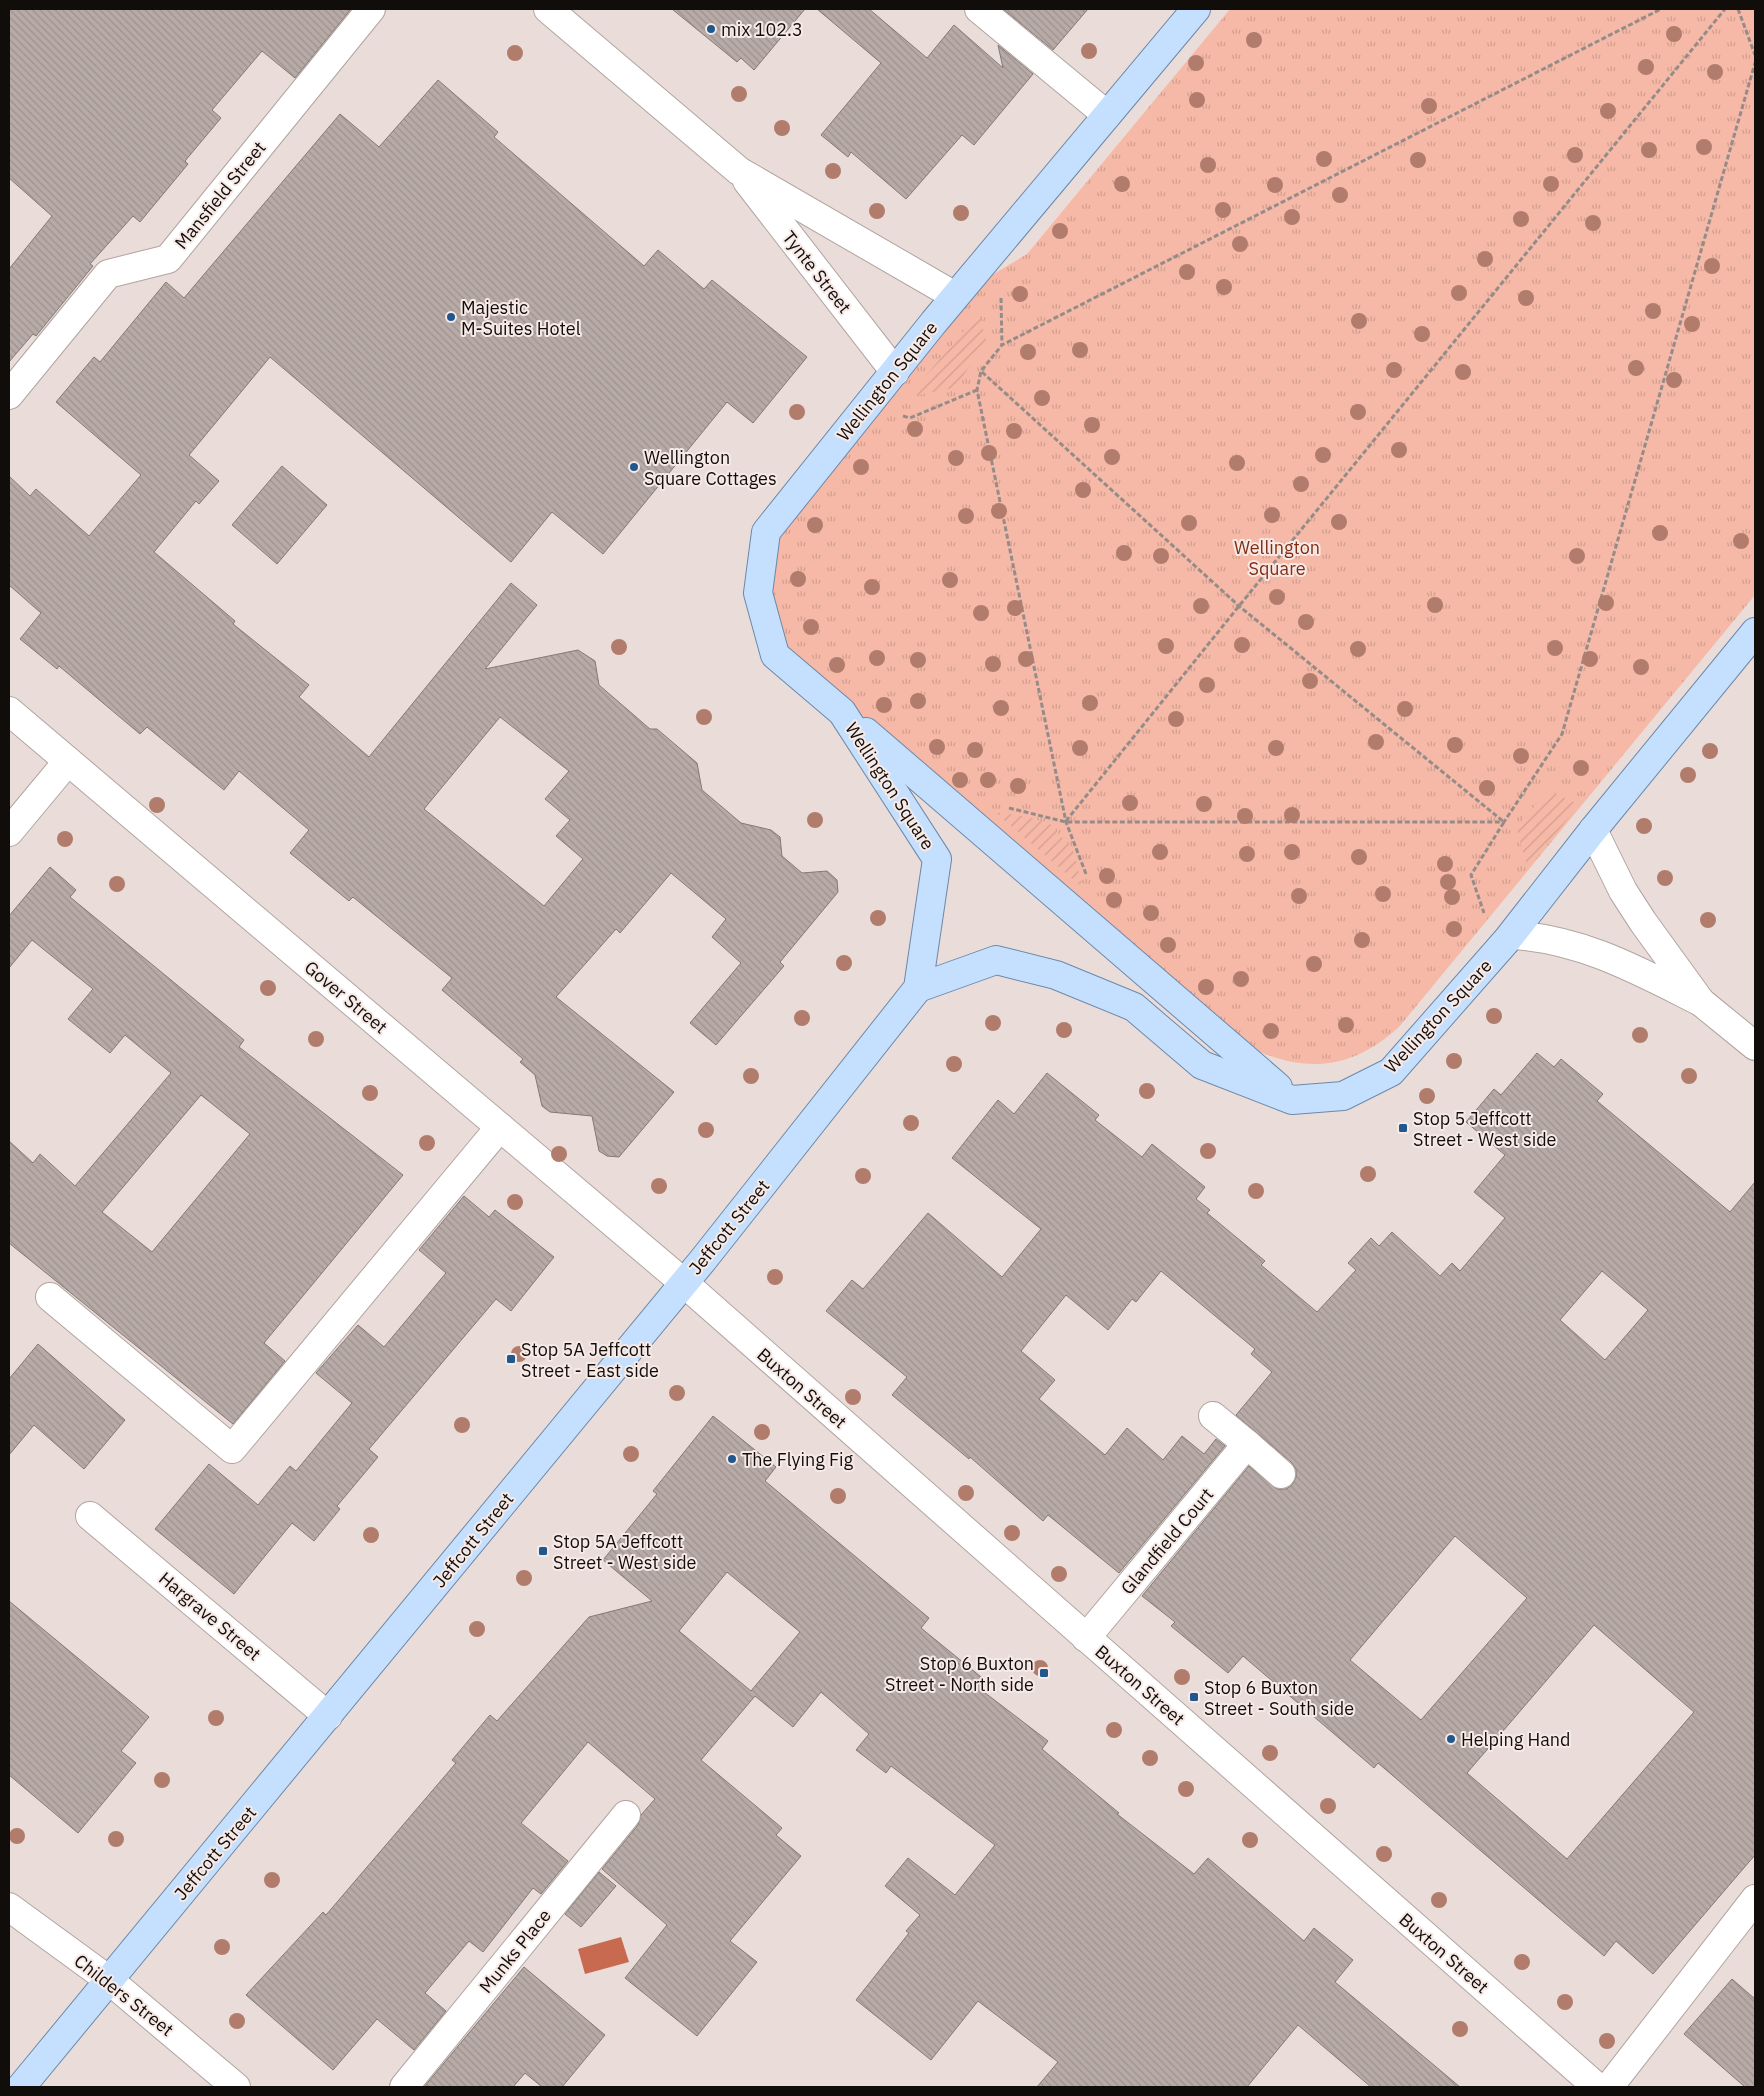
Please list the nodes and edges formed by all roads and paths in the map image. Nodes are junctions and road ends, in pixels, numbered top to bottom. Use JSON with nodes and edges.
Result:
{"nodes":[{"id":1,"x":371,"y":9,"type":"edge"},
{"id":2,"x":548,"y":9,"type":"edge"},
{"id":3,"x":979,"y":9,"type":"edge"},
{"id":4,"x":1196,"y":9,"type":"edge"},
{"id":5,"x":1661,"y":9,"type":"edge"},
{"id":6,"x":1725,"y":9,"type":"edge"},
{"id":7,"x":1738,"y":9,"type":"edge"},
{"id":8,"x":1755,"y":55,"type":"edge"},
{"id":9,"x":1755,"y":63,"type":"edge"},
{"id":10,"x":1107,"y":115,"type":"junction"},
{"id":11,"x":740,"y":172,"type":"junction"},
{"id":12,"x":1000,"y":295,"type":"dead end"},
{"id":13,"x":956,"y":296,"type":"junction"},
{"id":14,"x":1002,"y":345,"type":"junction"},
{"id":15,"x":981,"y":371,"type":"junction"},
{"id":16,"x":895,"y":372,"type":"junction"},
{"id":17,"x":977,"y":390,"type":"junction"},
{"id":18,"x":9,"y":395,"type":"edge"},
{"id":19,"x":896,"y":414,"type":"dead end"},
{"id":20,"x":1239,"y":606,"type":"junction"},
{"id":21,"x":1755,"y":632,"type":"edge"},
{"id":22,"x":9,"y":711,"type":"edge"},
{"id":23,"x":842,"y":712,"type":"junction"},
{"id":24,"x":68,"y":761,"type":"junction"},
{"id":25,"x":1066,"y":822,"type":"junction"},
{"id":26,"x":1504,"y":822,"type":"junction"},
{"id":27,"x":1593,"y":830,"type":"junction"},
{"id":28,"x":9,"y":832,"type":"edge"},
{"id":29,"x":1485,"y":917,"type":"dead end"},
{"id":30,"x":1512,"y":934,"type":"junction"},
{"id":31,"x":918,"y":988,"type":"junction"},
{"id":32,"x":1701,"y":1002,"type":"junction"},
{"id":33,"x":1755,"y":1046,"type":"edge"},
{"id":34,"x":1292,"y":1100,"type":"junction"},
{"id":35,"x":500,"y":1127,"type":"junction"},
{"id":36,"x":684,"y":1283,"type":"junction"},
{"id":37,"x":50,"y":1297,"type":"dead end"},
{"id":38,"x":1213,"y":1416,"type":"dead end"},
{"id":39,"x":1247,"y":1444,"type":"junction"},
{"id":40,"x":1281,"y":1474,"type":"dead end"},
{"id":41,"x":90,"y":1516,"type":"dead end"},
{"id":42,"x":1086,"y":1638,"type":"junction"},
{"id":43,"x":328,"y":1716,"type":"junction"},
{"id":44,"x":626,"y":1815,"type":"dead end"},
{"id":45,"x":1755,"y":1899,"type":"edge"},
{"id":46,"x":9,"y":1907,"type":"edge"},
{"id":47,"x":109,"y":1980,"type":"junction"},
{"id":48,"x":21,"y":2087,"type":"edge"},
{"id":49,"x":236,"y":2087,"type":"edge"},
{"id":50,"x":404,"y":2087,"type":"edge"},
{"id":51,"x":1597,"y":2087,"type":"edge"},
{"id":52,"x":1609,"y":2087,"type":"edge"}],
"edges":[{"from":1,"to":18,"type":"street","name":"Mansfield Street"},
{"from":2,"to":11,"type":"street","name":"Tynte Street"},
{"from":3,"to":10,"type":"street"},
{"from":4,"to":10,"type":"main road","name":"Wellington Square"},
{"from":5,"to":14,"type":"path"},
{"from":6,"to":20,"type":"path"},
{"from":7,"to":8,"type":"path"},
{"from":9,"to":26,"type":"path"},
{"from":10,"to":13,"type":"main road","name":"Wellington Square"},
{"from":11,"to":13,"type":"street","name":"Tynte Street"},
{"from":11,"to":16,"type":"street","name":"Tynte Street"},
{"from":12,"to":14,"type":"path"},
{"from":13,"to":16,"type":"main road","name":"Wellington Square"},
{"from":14,"to":15,"type":"path"},
{"from":15,"to":17,"type":"path"},
{"from":15,"to":20,"type":"path"},
{"from":16,"to":23,"type":"main road","name":"Wellington Square"},
{"from":17,"to":19,"type":"path"},
{"from":17,"to":25,"type":"path"},
{"from":20,"to":25,"type":"path"},
{"from":20,"to":26,"type":"path"},
{"from":21,"to":27,"type":"main road","name":"Wellington Square"},
{"from":22,"to":24,"type":"street","name":"Gover Street"},
{"from":23,"to":31,"type":"main road","name":"Wellington Square"},
{"from":23,"to":34,"type":"main road"},
{"from":24,"to":28,"type":"street"},
{"from":24,"to":35,"type":"street","name":"Gover Street"},
{"from":25,"to":26,"type":"path"},
{"from":26,"to":29,"type":"path"},
{"from":27,"to":30,"type":"main road","name":"Wellington Square"},
{"from":27,"to":32,"type":"street"},
{"from":30,"to":32,"type":"street"},
{"from":30,"to":34,"type":"main road","name":"Wellington Square"},
{"from":31,"to":34,"type":"main road","name":"Wellington Square"},
{"from":31,"to":36,"type":"main road","name":"Jeffcott Street"},
{"from":32,"to":33,"type":"street"},
{"from":35,"to":36,"type":"street","name":"Gover Street"},
{"from":35,"to":37,"type":"street"},
{"from":36,"to":42,"type":"street","name":"Buxton Street"},
{"from":36,"to":43,"type":"main road","name":"Jeffcott Street"},
{"from":38,"to":39,"type":"street"},
{"from":39,"to":40,"type":"street"},
{"from":39,"to":42,"type":"street","name":"Glandfield Court"},
{"from":41,"to":43,"type":"street","name":"Hargrave Street"},
{"from":42,"to":51,"type":"street","name":"Buxton Street"},
{"from":43,"to":47,"type":"main road","name":"Jeffcott Street"},
{"from":44,"to":50,"type":"street","name":"Munks Place"},
{"from":45,"to":52,"type":"street"},
{"from":46,"to":47,"type":"street","name":"Childers Street"},
{"from":47,"to":48,"type":"main road","name":"Jeffcott Street"},
{"from":47,"to":49,"type":"street","name":"Childers Street"}]}
